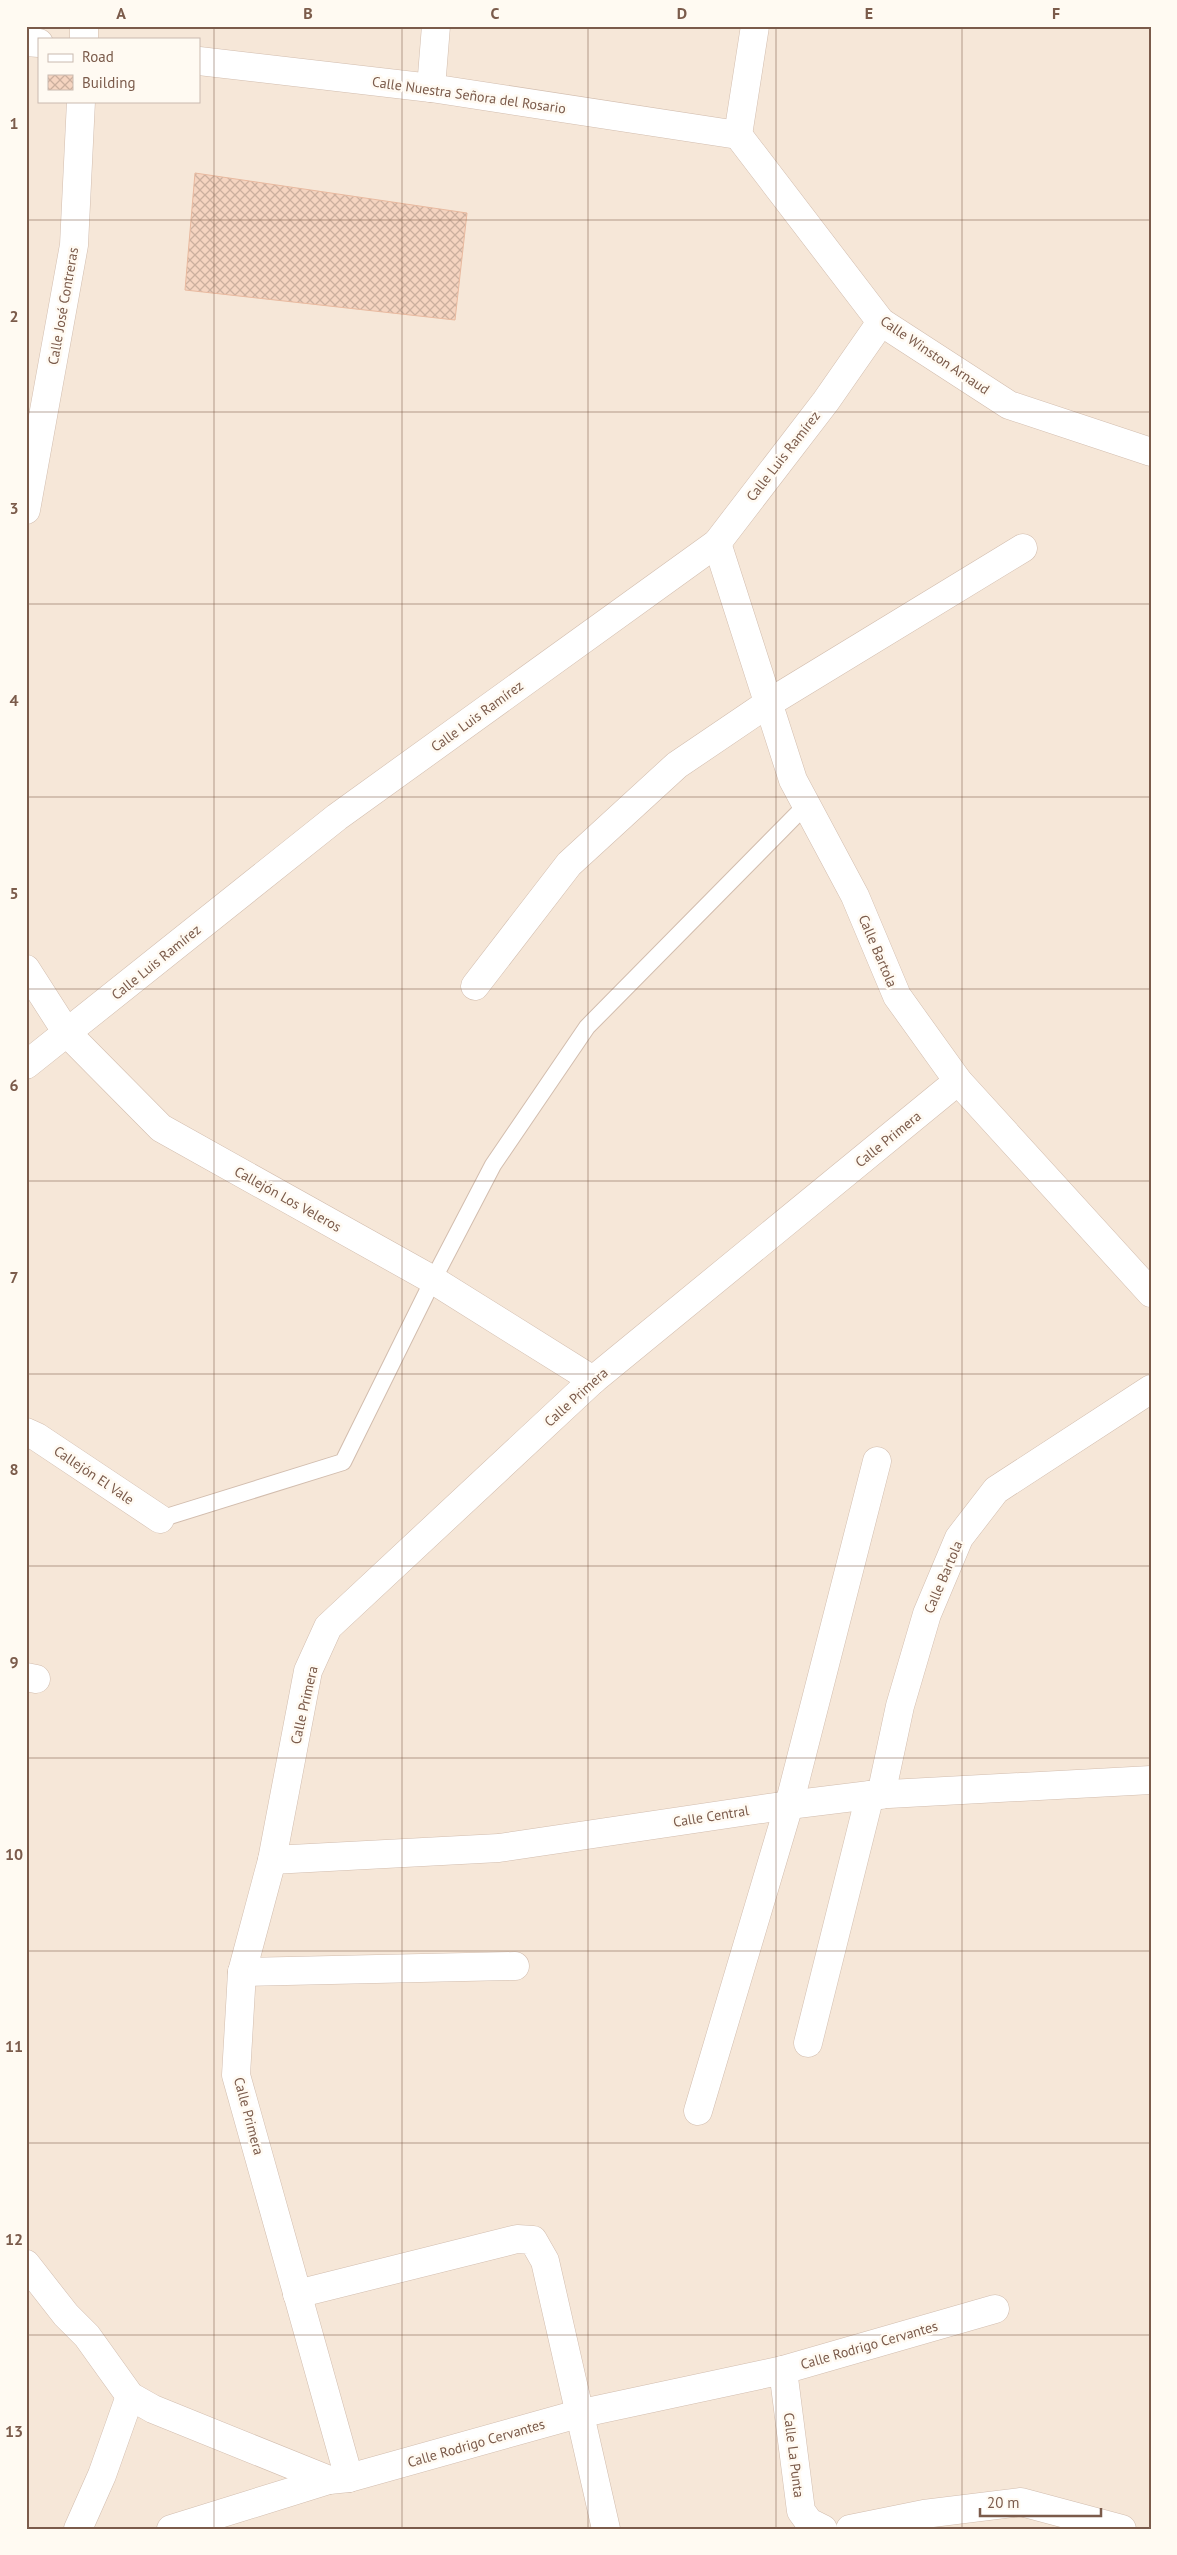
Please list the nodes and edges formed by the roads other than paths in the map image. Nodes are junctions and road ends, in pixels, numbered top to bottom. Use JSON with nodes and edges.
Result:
{"nodes":[{"id":1,"x":436,"y":26,"type":"edge"},
{"id":2,"x":755,"y":26,"type":"edge"},
{"id":3,"x":200,"y":61,"type":"edge"},
{"id":4,"x":431,"y":88,"type":"junction"},
{"id":5,"x":81,"y":102,"type":"edge"},
{"id":6,"x":738,"y":135,"type":"junction"},
{"id":7,"x":881,"y":322,"type":"junction"},
{"id":8,"x":37,"y":397,"type":"edge"},
{"id":9,"x":1151,"y":452,"type":"edge"},
{"id":10,"x":26,"y":510,"type":"edge"},
{"id":11,"x":717,"y":543,"type":"junction"},
{"id":12,"x":1023,"y":548,"type":"dead end"},
{"id":13,"x":767,"y":704,"type":"junction"},
{"id":14,"x":806,"y":805,"type":"junction"},
{"id":15,"x":26,"y":969,"type":"edge"},
{"id":16,"x":475,"y":986,"type":"dead end"},
{"id":17,"x":67,"y":1034,"type":"junction"},
{"id":18,"x":26,"y":1065,"type":"edge"},
{"id":19,"x":958,"y":1081,"type":"junction"},
{"id":20,"x":432,"y":1280,"type":"junction"},
{"id":21,"x":1151,"y":1294,"type":"edge"},
{"id":22,"x":593,"y":1380,"type":"junction"},
{"id":23,"x":1151,"y":1389,"type":"edge"},
{"id":24,"x":26,"y":1432,"type":"edge"},
{"id":25,"x":878,"y":1460,"type":"dead end"},
{"id":26,"x":160,"y":1519,"type":"joint"},
{"id":27,"x":1151,"y":1780,"type":"edge"},
{"id":28,"x":876,"y":1795,"type":"junction"},
{"id":29,"x":790,"y":1804,"type":"junction"},
{"id":30,"x":272,"y":1860,"type":"junction"},
{"id":31,"x":515,"y":1966,"type":"dead end"},
{"id":32,"x":242,"y":1972,"type":"junction"},
{"id":33,"x":808,"y":2043,"type":"dead end"},
{"id":34,"x":698,"y":2111,"type":"dead end"},
{"id":35,"x":26,"y":2264,"type":"edge"},
{"id":36,"x":26,"y":2290,"type":"edge"},
{"id":37,"x":298,"y":2294,"type":"junction"},
{"id":38,"x":995,"y":2309,"type":"dead end"},
{"id":39,"x":66,"y":2315,"type":"junction"},
{"id":40,"x":783,"y":2370,"type":"junction"},
{"id":41,"x":130,"y":2396,"type":"junction"},
{"id":42,"x":578,"y":2414,"type":"junction"},
{"id":43,"x":339,"y":2479,"type":"junction"},
{"id":44,"x":78,"y":2529,"type":"edge"},
{"id":45,"x":171,"y":2529,"type":"edge"},
{"id":46,"x":606,"y":2529,"type":"edge"},
{"id":47,"x":823,"y":2529,"type":"edge"},
{"id":48,"x":850,"y":2529,"type":"edge"},
{"id":49,"x":1122,"y":2529,"type":"edge"}],
"edges":[{"from":1,"to":4,"type":"street"},
{"from":2,"to":6,"type":"street"},
{"from":3,"to":4,"type":"street","name":"Calle Nuestra Señora del Rosario"},
{"from":4,"to":6,"type":"street","name":"Calle Nuestra Señora del Rosario"},
{"from":5,"to":8,"type":"street","name":"Calle José Contreras"},
{"from":6,"to":7,"type":"street","name":"Calle Winston Arnaud"},
{"from":7,"to":9,"type":"street","name":"Calle Winston Arnaud"},
{"from":7,"to":11,"type":"street","name":"Calle Luis Ramírez"},
{"from":8,"to":10,"type":"street","name":"Calle José Contreras"},
{"from":11,"to":13,"type":"street","name":"Calle Bartola"},
{"from":11,"to":17,"type":"street","name":"Calle Luis Ramírez"},
{"from":12,"to":13,"type":"street"},
{"from":13,"to":14,"type":"street","name":"Calle Bartola"},
{"from":13,"to":16,"type":"street"},
{"from":14,"to":19,"type":"street","name":"Calle Bartola"},
{"from":14,"to":20,"type":"lane"},
{"from":15,"to":17,"type":"street","name":"Callejón Los Veleros"},
{"from":17,"to":18,"type":"street","name":"Calle Luis Ramírez"},
{"from":17,"to":20,"type":"street","name":"Callejón Los Veleros"},
{"from":19,"to":21,"type":"street","name":"Calle Bartola"},
{"from":19,"to":22,"type":"street","name":"Calle Primera"},
{"from":20,"to":22,"type":"street","name":"Callejón Los Veleros"},
{"from":20,"to":26,"type":"lane"},
{"from":22,"to":30,"type":"street","name":"Calle Primera"},
{"from":23,"to":28,"type":"street","name":"Calle Bartola"},
{"from":24,"to":26,"type":"street","name":"Callejón El Vale"},
{"from":25,"to":29,"type":"street"},
{"from":27,"to":28,"type":"street","name":"Calle Central"},
{"from":28,"to":29,"type":"street","name":"Calle Central"},
{"from":28,"to":33,"type":"street","name":"Calle Bartola"},
{"from":29,"to":30,"type":"street","name":"Calle Central"},
{"from":29,"to":34,"type":"street"},
{"from":30,"to":32,"type":"street","name":"Calle Primera"},
{"from":31,"to":32,"type":"street"},
{"from":32,"to":37,"type":"street","name":"Calle Primera"},
{"from":35,"to":39,"type":"street"},
{"from":36,"to":39,"type":"street"},
{"from":37,"to":42,"type":"street"},
{"from":37,"to":43,"type":"street","name":"Calle Primera"},
{"from":38,"to":40,"type":"street","name":"Calle Rodrigo Cervantes"},
{"from":39,"to":41,"type":"street"},
{"from":40,"to":42,"type":"street","name":"Calle Rodrigo Cervantes"},
{"from":40,"to":47,"type":"street","name":"Calle La Punta"},
{"from":41,"to":43,"type":"street"},
{"from":41,"to":44,"type":"street"},
{"from":42,"to":43,"type":"street","name":"Calle Rodrigo Cervantes"},
{"from":42,"to":46,"type":"street"},
{"from":43,"to":45,"type":"street","name":"Calle Rodrigo Cervantes"},
{"from":48,"to":49,"type":"street"}]}
